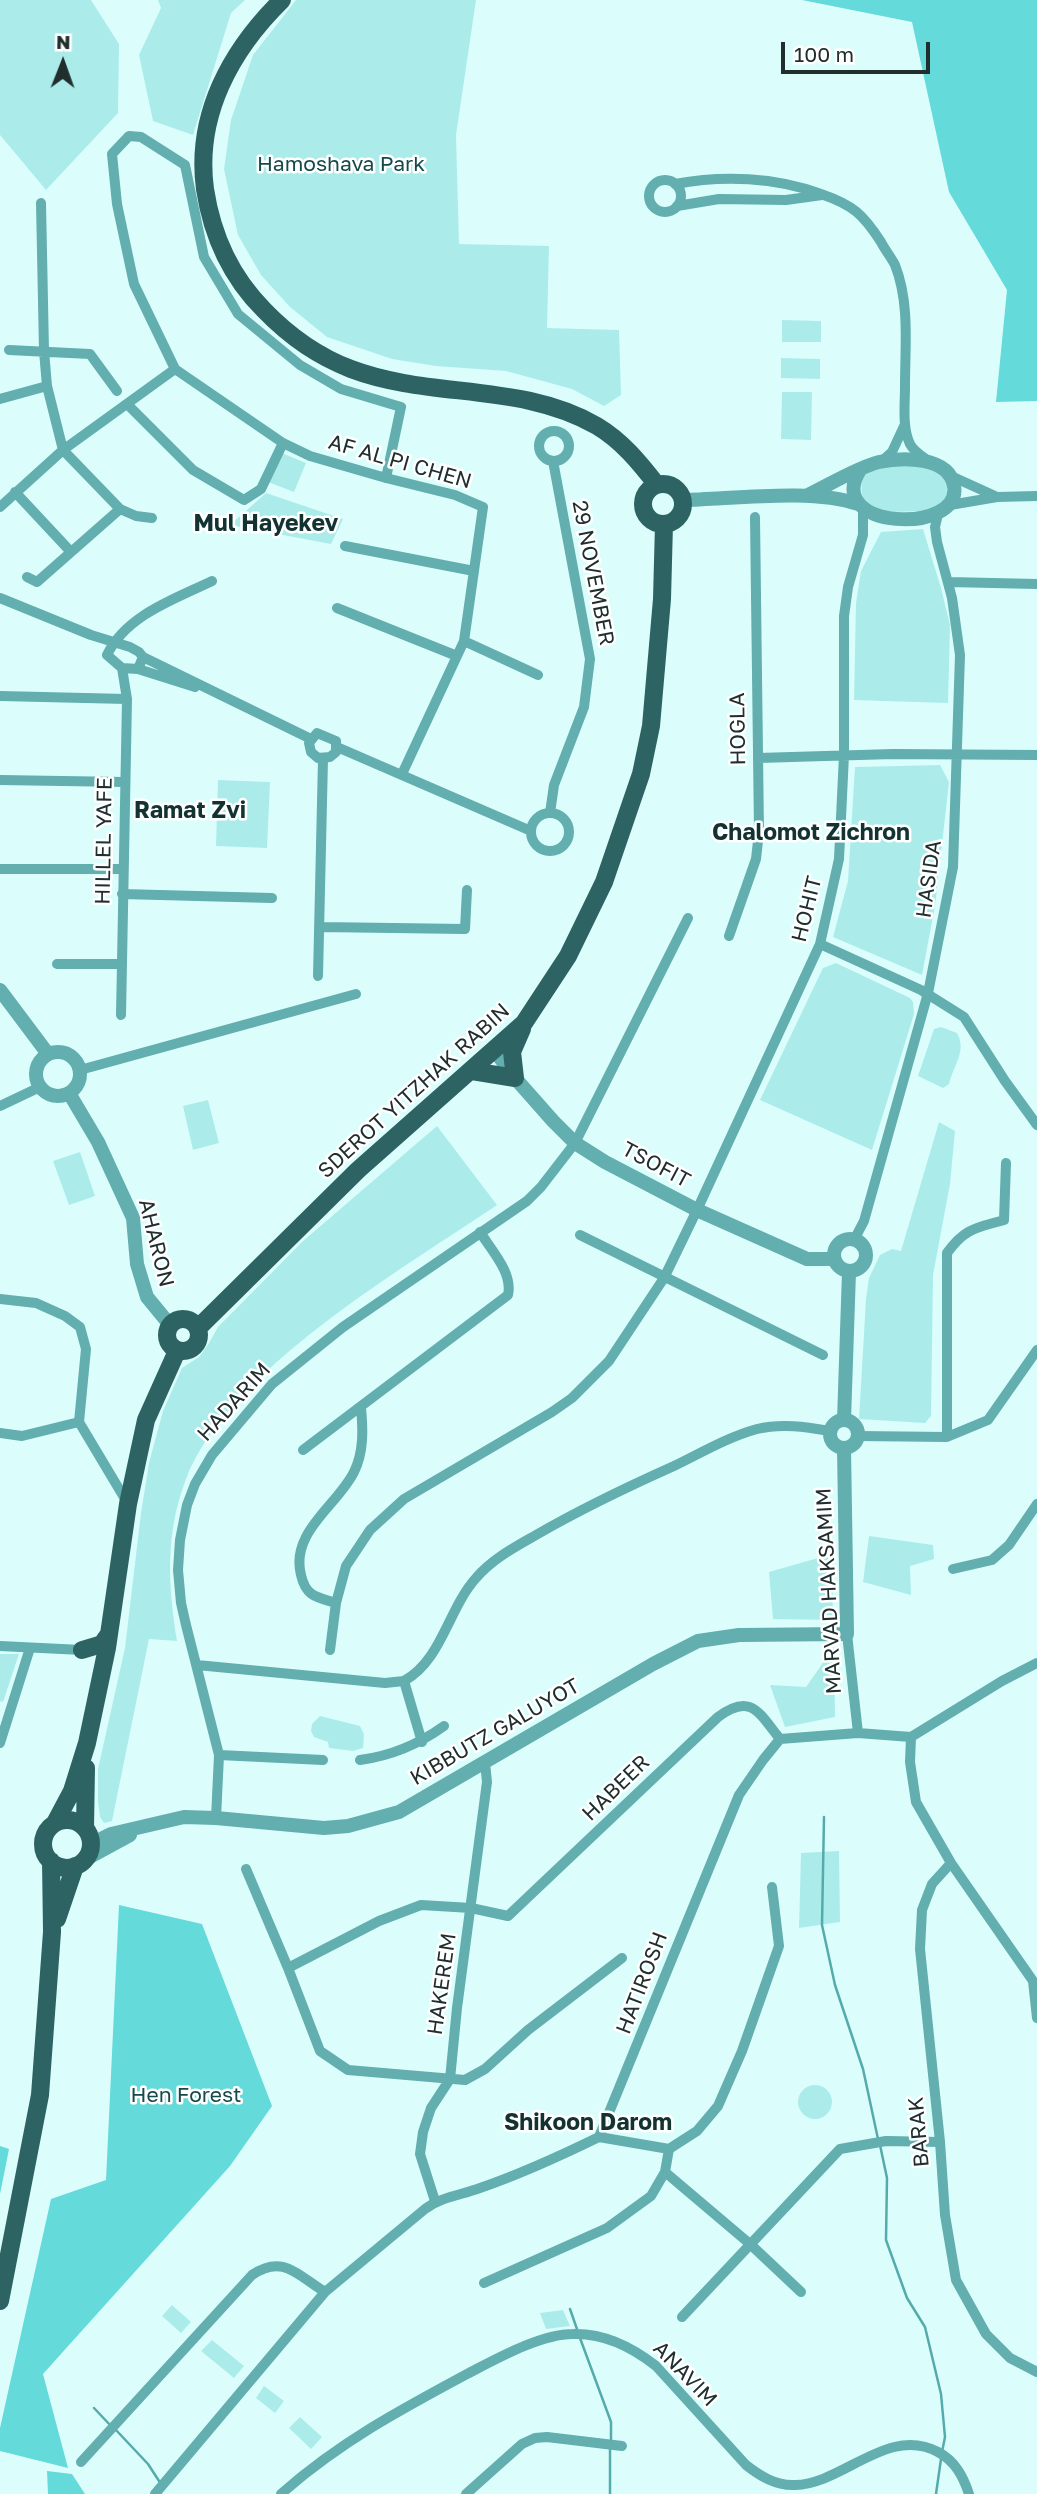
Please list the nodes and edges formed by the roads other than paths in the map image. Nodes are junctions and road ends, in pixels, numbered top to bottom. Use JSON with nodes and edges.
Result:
{"nodes":[{"id":1,"x":282,"y":0,"type":"edge"},
{"id":2,"x":675,"y":184,"type":"junction"},
{"id":3,"x":825,"y":195,"type":"junction"},
{"id":4,"x":41,"y":203,"type":"dead end"},
{"id":5,"x":677,"y":206,"type":"junction"},
{"id":6,"x":9,"y":349,"type":"dead end"},
{"id":7,"x":44,"y":351,"type":"junction"},
{"id":8,"x":175,"y":369,"type":"junction"},
{"id":9,"x":47,"y":386,"type":"junction"},
{"id":10,"x":117,"y":391,"type":"dead end"},
{"id":11,"x":0,"y":399,"type":"edge"},
{"id":12,"x":127,"y":404,"type":"junction"},
{"id":13,"x":905,"y":424,"type":"junction"},
{"id":14,"x":283,"y":443,"type":"junction"},
{"id":15,"x":63,"y":450,"type":"junction"},
{"id":16,"x":553,"y":461,"type":"dead end"},
{"id":17,"x":881,"y":462,"type":"junction"},
{"id":18,"x":933,"y":463,"type":"junction"},
{"id":19,"x":860,"y":470,"type":"junction"},
{"id":20,"x":951,"y":476,"type":"junction"},
{"id":21,"x":386,"y":478,"type":"junction"},
{"id":22,"x":657,"y":485,"type":"junction"},
{"id":23,"x":15,"y":492,"type":"junction"},
{"id":24,"x":806,"y":496,"type":"junction"},
{"id":25,"x":1037,"y":496,"type":"edge"},
{"id":26,"x":997,"y":497,"type":"junction"},
{"id":27,"x":683,"y":500,"type":"junction"},
{"id":28,"x":860,"y":506,"type":"junction"},
{"id":29,"x":0,"y":507,"type":"edge"},
{"id":30,"x":120,"y":509,"type":"junction"},
{"id":31,"x":944,"y":509,"type":"junction"},
{"id":32,"x":755,"y":517,"type":"dead end"},
{"id":33,"x":152,"y":518,"type":"dead end"},
{"id":34,"x":664,"y":524,"type":"junction"},
{"id":35,"x":345,"y":546,"type":"dead end"},
{"id":36,"x":71,"y":552,"type":"junction"},
{"id":37,"x":474,"y":571,"type":"junction"},
{"id":38,"x":27,"y":577,"type":"dead end"},
{"id":39,"x":212,"y":581,"type":"dead end"},
{"id":40,"x":949,"y":582,"type":"junction"},
{"id":41,"x":1037,"y":584,"type":"edge"},
{"id":42,"x":0,"y":598,"type":"edge"},
{"id":43,"x":337,"y":608,"type":"dead end"},
{"id":44,"x":130,"y":625,"type":"junction"},
{"id":45,"x":464,"y":641,"type":"junction"},
{"id":46,"x":113,"y":642,"type":"junction"},
{"id":47,"x":130,"y":647,"type":"junction"},
{"id":48,"x":457,"y":656,"type":"junction"},
{"id":49,"x":143,"y":657,"type":"junction"},
{"id":50,"x":122,"y":668,"type":"junction"},
{"id":51,"x":138,"y":669,"type":"junction"},
{"id":52,"x":538,"y":675,"type":"dead end"},
{"id":53,"x":217,"y":693,"type":"junction"},
{"id":54,"x":0,"y":696,"type":"edge"},
{"id":55,"x":127,"y":699,"type":"junction"},
{"id":56,"x":311,"y":739,"type":"junction"},
{"id":57,"x":337,"y":747,"type":"junction"},
{"id":58,"x":957,"y":754,"type":"junction"},
{"id":59,"x":844,"y":755,"type":"junction"},
{"id":60,"x":1037,"y":755,"type":"edge"},
{"id":61,"x":758,"y":758,"type":"junction"},
{"id":62,"x":323,"y":759,"type":"junction"},
{"id":63,"x":402,"y":774,"type":"junction"},
{"id":64,"x":0,"y":780,"type":"edge"},
{"id":65,"x":124,"y":782,"type":"junction"},
{"id":66,"x":550,"y":813,"type":"junction"},
{"id":67,"x":531,"y":831,"type":"junction"},
{"id":68,"x":0,"y":869,"type":"edge"},
{"id":69,"x":123,"y":869,"type":"junction"},
{"id":70,"x":467,"y":890,"type":"dead end"},
{"id":71,"x":122,"y":894,"type":"junction"},
{"id":72,"x":272,"y":898,"type":"dead end"},
{"id":73,"x":688,"y":918,"type":"dead end"},
{"id":74,"x":320,"y":927,"type":"junction"},
{"id":75,"x":729,"y":936,"type":"dead end"},
{"id":76,"x":820,"y":944,"type":"junction"},
{"id":77,"x":57,"y":964,"type":"dead end"},
{"id":78,"x":121,"y":964,"type":"junction"},
{"id":79,"x":318,"y":976,"type":"dead end"},
{"id":80,"x":0,"y":990,"type":"edge"},
{"id":81,"x":928,"y":993,"type":"junction"},
{"id":82,"x":356,"y":994,"type":"dead end"},
{"id":83,"x":121,"y":1015,"type":"dead end"},
{"id":84,"x":524,"y":1023,"type":"junction"},
{"id":85,"x":495,"y":1051,"type":"junction"},
{"id":86,"x":48,"y":1054,"type":"junction"},
{"id":87,"x":80,"y":1070,"type":"junction"},
{"id":88,"x":472,"y":1071,"type":"junction"},
{"id":89,"x":515,"y":1078,"type":"junction"},
{"id":90,"x":40,"y":1087,"type":"junction"},
{"id":91,"x":69,"y":1093,"type":"junction"},
{"id":92,"x":0,"y":1106,"type":"edge"},
{"id":93,"x":1037,"y":1125,"type":"edge"},
{"id":94,"x":575,"y":1143,"type":"junction"},
{"id":95,"x":1006,"y":1163,"type":"dead end"},
{"id":96,"x":697,"y":1210,"type":"junction"},
{"id":97,"x":480,"y":1232,"type":"junction"},
{"id":98,"x":580,"y":1235,"type":"dead end"},
{"id":99,"x":854,"y":1240,"type":"junction"},
{"id":100,"x":834,"y":1259,"type":"junction"},
{"id":101,"x":849,"y":1272,"type":"junction"},
{"id":102,"x":664,"y":1278,"type":"junction"},
{"id":103,"x":0,"y":1299,"type":"edge"},
{"id":104,"x":170,"y":1325,"type":"junction"},
{"id":105,"x":198,"y":1328,"type":"junction"},
{"id":106,"x":1037,"y":1350,"type":"edge"},
{"id":107,"x":177,"y":1351,"type":"junction"},
{"id":108,"x":823,"y":1355,"type":"dead end"},
{"id":109,"x":361,"y":1408,"type":"junction"},
{"id":110,"x":844,"y":1420,"type":"junction"},
{"id":111,"x":79,"y":1422,"type":"junction"},
{"id":112,"x":830,"y":1431,"type":"junction"},
{"id":113,"x":0,"y":1433,"type":"edge"},
{"id":114,"x":858,"y":1436,"type":"junction"},
{"id":115,"x":947,"y":1437,"type":"junction"},
{"id":116,"x":844,"y":1448,"type":"junction"},
{"id":117,"x":303,"y":1450,"type":"dead end"},
{"id":118,"x":128,"y":1504,"type":"junction"},
{"id":119,"x":1037,"y":1504,"type":"edge"},
{"id":120,"x":953,"y":1569,"type":"dead end"},
{"id":121,"x":336,"y":1603,"type":"junction"},
{"id":122,"x":109,"y":1634,"type":"junction"},
{"id":123,"x":847,"y":1634,"type":"junction"},
{"id":124,"x":0,"y":1646,"type":"edge"},
{"id":125,"x":30,"y":1648,"type":"junction"},
{"id":126,"x":82,"y":1650,"type":"junction"},
{"id":127,"x":330,"y":1650,"type":"dead end"},
{"id":128,"x":1037,"y":1663,"type":"edge"},
{"id":129,"x":197,"y":1665,"type":"junction"},
{"id":130,"x":103,"y":1670,"type":"junction"},
{"id":131,"x":404,"y":1681,"type":"junction"},
{"id":132,"x":6,"y":1709,"type":"edge"},
{"id":133,"x":444,"y":1726,"type":"dead end"},
{"id":134,"x":858,"y":1733,"type":"junction"},
{"id":135,"x":911,"y":1737,"type":"junction"},
{"id":136,"x":780,"y":1739,"type":"junction"},
{"id":137,"x":422,"y":1742,"type":"junction"},
{"id":138,"x":0,"y":1744,"type":"edge"},
{"id":139,"x":88,"y":1744,"type":"junction"},
{"id":140,"x":219,"y":1755,"type":"junction"},
{"id":141,"x":323,"y":1760,"type":"dead end"},
{"id":142,"x":360,"y":1760,"type":"dead end"},
{"id":143,"x":485,"y":1763,"type":"junction"},
{"id":144,"x":216,"y":1818,"type":"junction"},
{"id":145,"x":55,"y":1824,"type":"junction"},
{"id":146,"x":84,"y":1850,"type":"junction"},
{"id":147,"x":51,"y":1861,"type":"junction"},
{"id":148,"x":951,"y":1863,"type":"junction"},
{"id":149,"x":246,"y":1869,"type":"dead end"},
{"id":150,"x":772,"y":1887,"type":"dead end"},
{"id":151,"x":471,"y":1908,"type":"junction"},
{"id":152,"x":52,"y":1932,"type":"junction"},
{"id":153,"x":622,"y":1958,"type":"dead end"},
{"id":154,"x":288,"y":1968,"type":"junction"},
{"id":155,"x":1035,"y":1980,"type":"edge"},
{"id":156,"x":1037,"y":2018,"type":"edge"},
{"id":157,"x":450,"y":2079,"type":"junction"},
{"id":158,"x":599,"y":2137,"type":"junction"},
{"id":159,"x":940,"y":2142,"type":"junction"},
{"id":160,"x":669,"y":2149,"type":"junction"},
{"id":161,"x":665,"y":2172,"type":"junction"},
{"id":162,"x":435,"y":2201,"type":"junction"},
{"id":163,"x":750,"y":2244,"type":"junction"},
{"id":164,"x":484,"y":2283,"type":"dead end"},
{"id":165,"x":325,"y":2292,"type":"junction"},
{"id":166,"x":801,"y":2292,"type":"dead end"},
{"id":167,"x":0,"y":2301,"type":"edge"},
{"id":168,"x":682,"y":2317,"type":"dead end"},
{"id":169,"x":1037,"y":2372,"type":"edge"},
{"id":170,"x":622,"y":2446,"type":"dead end"},
{"id":171,"x":81,"y":2462,"type":"dead end"},
{"id":172,"x":155,"y":2494,"type":"edge"},
{"id":173,"x":281,"y":2494,"type":"edge"},
{"id":174,"x":466,"y":2494,"type":"edge"},
{"id":175,"x":969,"y":2494,"type":"edge"}],
"edges":[{"from":1,"to":22,"type":"main road"},
{"from":2,"to":3,"type":"street"},
{"from":2,"to":5,"type":"street"},
{"from":2,"to":5,"type":"street"},
{"from":3,"to":5,"type":"street"},
{"from":3,"to":13,"type":"street"},
{"from":4,"to":7,"type":"street"},
{"from":6,"to":7,"type":"street"},
{"from":7,"to":9,"type":"street"},
{"from":7,"to":10,"type":"street"},
{"from":8,"to":12,"type":"street"},
{"from":8,"to":14,"type":"street","name":"AF AL PI CHEN"},
{"from":8,"to":21,"type":"street"},
{"from":9,"to":11,"type":"street"},
{"from":9,"to":15,"type":"street"},
{"from":12,"to":14,"type":"street"},
{"from":12,"to":15,"type":"street"},
{"from":13,"to":17,"type":"street"},
{"from":13,"to":18,"type":"street"},
{"from":14,"to":21,"type":"street","name":"AF AL PI CHEN"},
{"from":15,"to":23,"type":"street"},
{"from":15,"to":30,"type":"street"},
{"from":16,"to":66,"type":"street","name":"29 NOVEMBER"},
{"from":17,"to":18,"type":"street"},
{"from":17,"to":19,"type":"street"},
{"from":18,"to":20,"type":"street"},
{"from":19,"to":24,"type":"street"},
{"from":19,"to":28,"type":"street"},
{"from":20,"to":26,"type":"street"},
{"from":20,"to":31,"type":"street"},
{"from":21,"to":37,"type":"street","name":"AF AL PI CHEN"},
{"from":22,"to":27,"type":"main road"},
{"from":22,"to":34,"type":"main road"},
{"from":23,"to":29,"type":"street"},
{"from":23,"to":36,"type":"street"},
{"from":24,"to":27,"type":"street"},
{"from":24,"to":28,"type":"street"},
{"from":25,"to":26,"type":"street"},
{"from":26,"to":31,"type":"street"},
{"from":27,"to":34,"type":"main road"},
{"from":28,"to":31,"type":"street"},
{"from":28,"to":59,"type":"street","name":"HOHIT"},
{"from":30,"to":33,"type":"street"},
{"from":30,"to":36,"type":"street"},
{"from":31,"to":40,"type":"street","name":"HASIDA"},
{"from":32,"to":61,"type":"street","name":"HOGLA"},
{"from":34,"to":84,"type":"main road","name":"SDEROT YITZHAK RABIN"},
{"from":35,"to":37,"type":"street"},
{"from":36,"to":38,"type":"street"},
{"from":37,"to":45,"type":"street","name":"AF AL PI CHEN"},
{"from":39,"to":44,"type":"street"},
{"from":40,"to":41,"type":"street"},
{"from":40,"to":58,"type":"street","name":"HASIDA"},
{"from":42,"to":46,"type":"street"},
{"from":43,"to":48,"type":"street"},
{"from":44,"to":46,"type":"street"},
{"from":44,"to":47,"type":"street"},
{"from":45,"to":48,"type":"street","name":"AF AL PI CHEN"},
{"from":45,"to":52,"type":"street"},
{"from":46,"to":47,"type":"street"},
{"from":46,"to":50,"type":"street","name":"HILLEL YAFE"},
{"from":47,"to":49,"type":"street"},
{"from":48,"to":63,"type":"street","name":"AF AL PI CHEN"},
{"from":49,"to":51,"type":"street"},
{"from":49,"to":53,"type":"street"},
{"from":50,"to":51,"type":"street"},
{"from":50,"to":55,"type":"street","name":"HILLEL YAFE"},
{"from":51,"to":53,"type":"street"},
{"from":53,"to":56,"type":"street"},
{"from":54,"to":55,"type":"street"},
{"from":55,"to":65,"type":"street","name":"HILLEL YAFE"},
{"from":56,"to":57,"type":"street"},
{"from":56,"to":62,"type":"street"},
{"from":57,"to":62,"type":"street"},
{"from":57,"to":63,"type":"street"},
{"from":58,"to":59,"type":"street"},
{"from":58,"to":60,"type":"street"},
{"from":58,"to":81,"type":"street","name":"HASIDA"},
{"from":59,"to":61,"type":"street"},
{"from":59,"to":76,"type":"street","name":"HOHIT"},
{"from":61,"to":75,"type":"street","name":"HOGLA"},
{"from":62,"to":74,"type":"street"},
{"from":63,"to":67,"type":"street"},
{"from":64,"to":65,"type":"street"},
{"from":65,"to":69,"type":"street","name":"HILLEL YAFE"},
{"from":66,"to":67,"type":"street"},
{"from":66,"to":67,"type":"street"},
{"from":68,"to":69,"type":"street"},
{"from":69,"to":71,"type":"street","name":"HILLEL YAFE"},
{"from":70,"to":74,"type":"street"},
{"from":71,"to":72,"type":"street"},
{"from":71,"to":78,"type":"street","name":"HILLEL YAFE"},
{"from":73,"to":94,"type":"street","name":"HADARIM"},
{"from":74,"to":79,"type":"street"},
{"from":76,"to":81,"type":"street"},
{"from":76,"to":96,"type":"street","name":"HOHIT"},
{"from":77,"to":78,"type":"street"},
{"from":78,"to":83,"type":"street","name":"HILLEL YAFE"},
{"from":80,"to":86,"type":"street"},
{"from":81,"to":93,"type":"street"},
{"from":81,"to":99,"type":"street","name":"HASIDA"},
{"from":82,"to":87,"type":"street"},
{"from":84,"to":85,"type":"main road","name":"SDEROT YITZHAK RABIN"},
{"from":84,"to":89,"type":"main road"},
{"from":85,"to":88,"type":"main road","name":"SDEROT YITZHAK RABIN"},
{"from":85,"to":89,"type":"street","name":"TSOFIT"},
{"from":86,"to":87,"type":"street"},
{"from":86,"to":90,"type":"street"},
{"from":87,"to":91,"type":"street"},
{"from":88,"to":89,"type":"main road"},
{"from":88,"to":105,"type":"main road","name":"SDEROT YITZHAK RABIN"},
{"from":89,"to":94,"type":"street","name":"TSOFIT"},
{"from":90,"to":91,"type":"street"},
{"from":90,"to":92,"type":"street"},
{"from":91,"to":104,"type":"street","name":"AHARON"},
{"from":94,"to":96,"type":"street","name":"TSOFIT"},
{"from":94,"to":97,"type":"street","name":"HADARIM"},
{"from":95,"to":115,"type":"street"},
{"from":96,"to":100,"type":"street","name":"TSOFIT"},
{"from":96,"to":102,"type":"street","name":"HOHIT"},
{"from":97,"to":109,"type":"street"},
{"from":97,"to":129,"type":"street","name":"HADARIM"},
{"from":98,"to":102,"type":"street"},
{"from":99,"to":100,"type":"street"},
{"from":99,"to":101,"type":"street"},
{"from":100,"to":101,"type":"street"},
{"from":101,"to":110,"type":"street"},
{"from":102,"to":108,"type":"street"},
{"from":102,"to":121,"type":"street","name":"HOHIT"},
{"from":103,"to":111,"type":"street"},
{"from":104,"to":105,"type":"main road"},
{"from":104,"to":107,"type":"main road"},
{"from":105,"to":107,"type":"main road"},
{"from":106,"to":115,"type":"street"},
{"from":107,"to":118,"type":"main road"},
{"from":109,"to":117,"type":"street"},
{"from":109,"to":121,"type":"street"},
{"from":110,"to":112,"type":"street"},
{"from":110,"to":114,"type":"street"},
{"from":111,"to":113,"type":"street"},
{"from":111,"to":118,"type":"street"},
{"from":112,"to":116,"type":"street"},
{"from":112,"to":131,"type":"street"},
{"from":114,"to":115,"type":"street"},
{"from":114,"to":116,"type":"street"},
{"from":116,"to":123,"type":"street","name":"MARVAD HAKSAMIM"},
{"from":118,"to":122,"type":"main road"},
{"from":119,"to":120,"type":"street"},
{"from":121,"to":127,"type":"street","name":"HOHIT"},
{"from":122,"to":126,"type":"main road"},
{"from":122,"to":130,"type":"main road"},
{"from":123,"to":134,"type":"street","name":"MARVAD HAKSAMIM"},
{"from":123,"to":143,"type":"street","name":"KIBBUTZ GALUYOT"},
{"from":124,"to":125,"type":"street"},
{"from":125,"to":126,"type":"street"},
{"from":125,"to":132,"type":"street"},
{"from":126,"to":130,"type":"main road"},
{"from":128,"to":135,"type":"street"},
{"from":129,"to":131,"type":"street"},
{"from":129,"to":140,"type":"street","name":"HADARIM"},
{"from":130,"to":139,"type":"main road"},
{"from":131,"to":137,"type":"street"},
{"from":132,"to":138,"type":"street"},
{"from":133,"to":137,"type":"street"},
{"from":134,"to":135,"type":"street"},
{"from":134,"to":136,"type":"street"},
{"from":135,"to":148,"type":"street"},
{"from":136,"to":151,"type":"street","name":"HABEER"},
{"from":136,"to":158,"type":"street","name":"HATIROSH"},
{"from":137,"to":142,"type":"street"},
{"from":139,"to":145,"type":"main road"},
{"from":139,"to":146,"type":"main road"},
{"from":140,"to":141,"type":"street"},
{"from":140,"to":144,"type":"street","name":"HADARIM"},
{"from":143,"to":144,"type":"street","name":"KIBBUTZ GALUYOT"},
{"from":143,"to":151,"type":"street","name":"HAKEREM"},
{"from":144,"to":146,"type":"street","name":"KIBBUTZ GALUYOT"},
{"from":145,"to":146,"type":"main road"},
{"from":145,"to":147,"type":"main road"},
{"from":146,"to":147,"type":"main road"},
{"from":146,"to":152,"type":"main road"},
{"from":147,"to":152,"type":"main road"},
{"from":148,"to":155,"type":"street"},
{"from":148,"to":159,"type":"street","name":"BARAK"},
{"from":149,"to":154,"type":"street"},
{"from":150,"to":160,"type":"street"},
{"from":151,"to":154,"type":"street"},
{"from":151,"to":157,"type":"street","name":"HAKEREM"},
{"from":152,"to":167,"type":"main road"},
{"from":153,"to":157,"type":"street"},
{"from":154,"to":157,"type":"street"},
{"from":155,"to":156,"type":"street"},
{"from":157,"to":162,"type":"street","name":"HAKEREM"},
{"from":158,"to":160,"type":"street"},
{"from":158,"to":162,"type":"street"},
{"from":159,"to":163,"type":"street"},
{"from":159,"to":169,"type":"street","name":"BARAK"},
{"from":160,"to":161,"type":"street"},
{"from":161,"to":163,"type":"street"},
{"from":161,"to":164,"type":"street"},
{"from":162,"to":165,"type":"street"},
{"from":163,"to":166,"type":"street"},
{"from":163,"to":168,"type":"street"},
{"from":165,"to":171,"type":"street"},
{"from":165,"to":172,"type":"street"},
{"from":170,"to":174,"type":"street"},
{"from":173,"to":175,"type":"street","name":"ANAVIM"}]}
